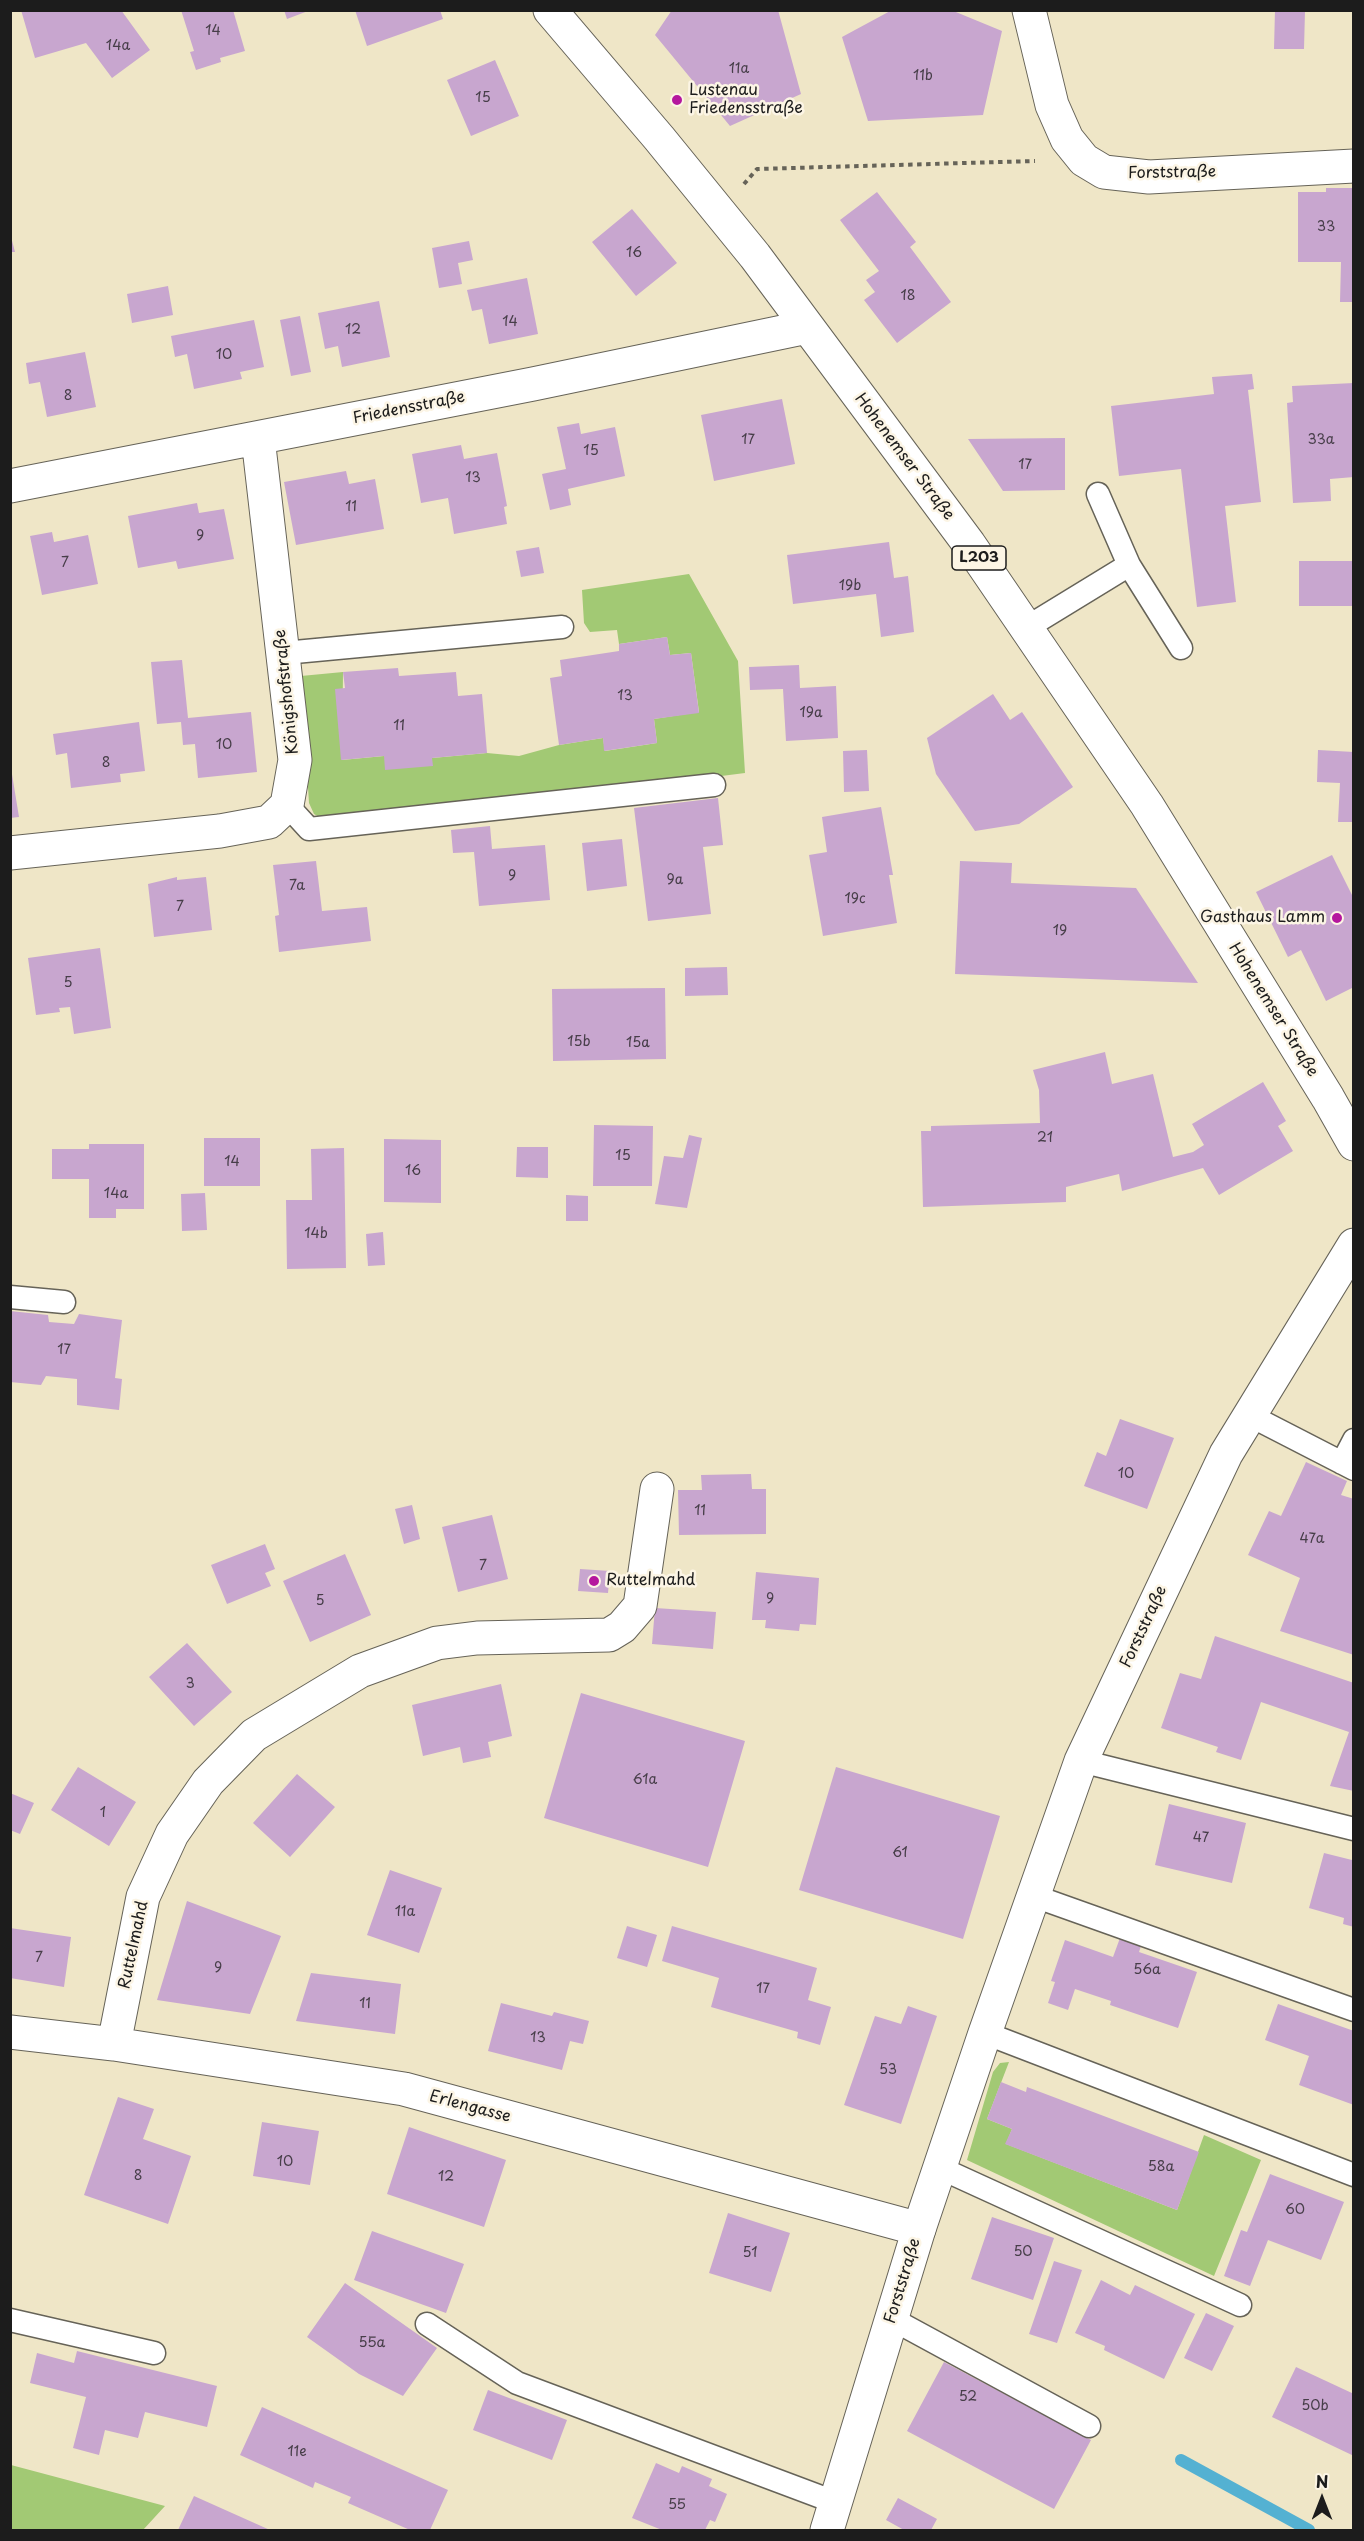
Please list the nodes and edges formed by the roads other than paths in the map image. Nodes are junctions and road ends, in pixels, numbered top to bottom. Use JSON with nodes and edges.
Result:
{"nodes":[{"id":1,"x":550,"y":10,"type":"edge"},
{"id":2,"x":1029,"y":10,"type":"edge"},
{"id":3,"x":1353,"y":166,"type":"edge"},
{"id":4,"x":807,"y":327,"type":"junction"},
{"id":5,"x":258,"y":438,"type":"junction"},
{"id":6,"x":10,"y":486,"type":"edge"},
{"id":7,"x":1098,"y":494,"type":"dead end"},
{"id":8,"x":1130,"y":565,"type":"junction"},
{"id":9,"x":562,"y":627,"type":"dead end"},
{"id":10,"x":1026,"y":628,"type":"junction"},
{"id":11,"x":1181,"y":648,"type":"dead end"},
{"id":12,"x":284,"y":653,"type":"junction"},
{"id":13,"x":714,"y":785,"type":"dead end"},
{"id":14,"x":287,"y":806,"type":"junction"},
{"id":15,"x":10,"y":853,"type":"edge"},
{"id":16,"x":1353,"y":1144,"type":"edge"},
{"id":17,"x":1353,"y":1245,"type":"edge"},
{"id":18,"x":10,"y":1296,"type":"edge"},
{"id":19,"x":64,"y":1302,"type":"dead end"},
{"id":20,"x":1249,"y":1415,"type":"junction"},
{"id":21,"x":1353,"y":1440,"type":"edge"},
{"id":22,"x":1348,"y":1466,"type":"edge"},
{"id":23,"x":657,"y":1489,"type":"dead end"},
{"id":24,"x":1081,"y":1761,"type":"junction"},
{"id":25,"x":1353,"y":1829,"type":"edge"},
{"id":26,"x":1034,"y":1896,"type":"junction"},
{"id":27,"x":1353,"y":2010,"type":"edge"},
{"id":28,"x":10,"y":2032,"type":"edge"},
{"id":29,"x":985,"y":2032,"type":"junction"},
{"id":30,"x":114,"y":2044,"type":"junction"},
{"id":31,"x":940,"y":2168,"type":"junction"},
{"id":32,"x":1353,"y":2175,"type":"edge"},
{"id":33,"x":919,"y":2229,"type":"junction"},
{"id":34,"x":1240,"y":2305,"type":"dead end"},
{"id":35,"x":892,"y":2319,"type":"junction"},
{"id":36,"x":10,"y":2320,"type":"edge"},
{"id":37,"x":427,"y":2324,"type":"dead end"},
{"id":38,"x":154,"y":2354,"type":"dead end"},
{"id":39,"x":1089,"y":2426,"type":"dead end"},
{"id":40,"x":832,"y":2517,"type":"edge"}],
"edges":[{"from":1,"to":4,"type":"street","name":"Hohenemser Straße","number":"L203"},
{"from":2,"to":3,"type":"street","name":"Forststraße"},
{"from":4,"to":5,"type":"street","name":"Friedensstraße"},
{"from":4,"to":10,"type":"street","name":"Hohenemser Straße","number":"L203"},
{"from":5,"to":6,"type":"street","name":"Friedensstraße"},
{"from":5,"to":12,"type":"street","name":"Königshofstraße"},
{"from":7,"to":8,"type":"lane"},
{"from":8,"to":10,"type":"lane"},
{"from":8,"to":11,"type":"lane"},
{"from":9,"to":12,"type":"lane"},
{"from":10,"to":16,"type":"street","name":"Hohenemser Straße","number":"L203"},
{"from":12,"to":14,"type":"street","name":"Königshofstraße"},
{"from":13,"to":14,"type":"lane"},
{"from":14,"to":15,"type":"street"},
{"from":17,"to":20,"type":"street","name":"Forststraße"},
{"from":18,"to":19,"type":"lane"},
{"from":20,"to":22,"type":"lane"},
{"from":20,"to":24,"type":"street","name":"Forststraße"},
{"from":21,"to":22,"type":"lane"},
{"from":23,"to":30,"type":"street","name":"Ruttelmahd"},
{"from":24,"to":25,"type":"lane"},
{"from":24,"to":26,"type":"street","name":"Forststraße"},
{"from":26,"to":27,"type":"lane"},
{"from":26,"to":29,"type":"street","name":"Forststraße"},
{"from":28,"to":30,"type":"street","name":"Erlengasse"},
{"from":29,"to":31,"type":"street","name":"Forststraße"},
{"from":29,"to":32,"type":"lane"},
{"from":30,"to":33,"type":"street","name":"Erlengasse"},
{"from":31,"to":33,"type":"street","name":"Forststraße"},
{"from":31,"to":34,"type":"lane"},
{"from":33,"to":35,"type":"street","name":"Forststraße"},
{"from":35,"to":39,"type":"lane"},
{"from":35,"to":40,"type":"street","name":"Forststraße"},
{"from":36,"to":38,"type":"lane"},
{"from":37,"to":40,"type":"lane"}]}
